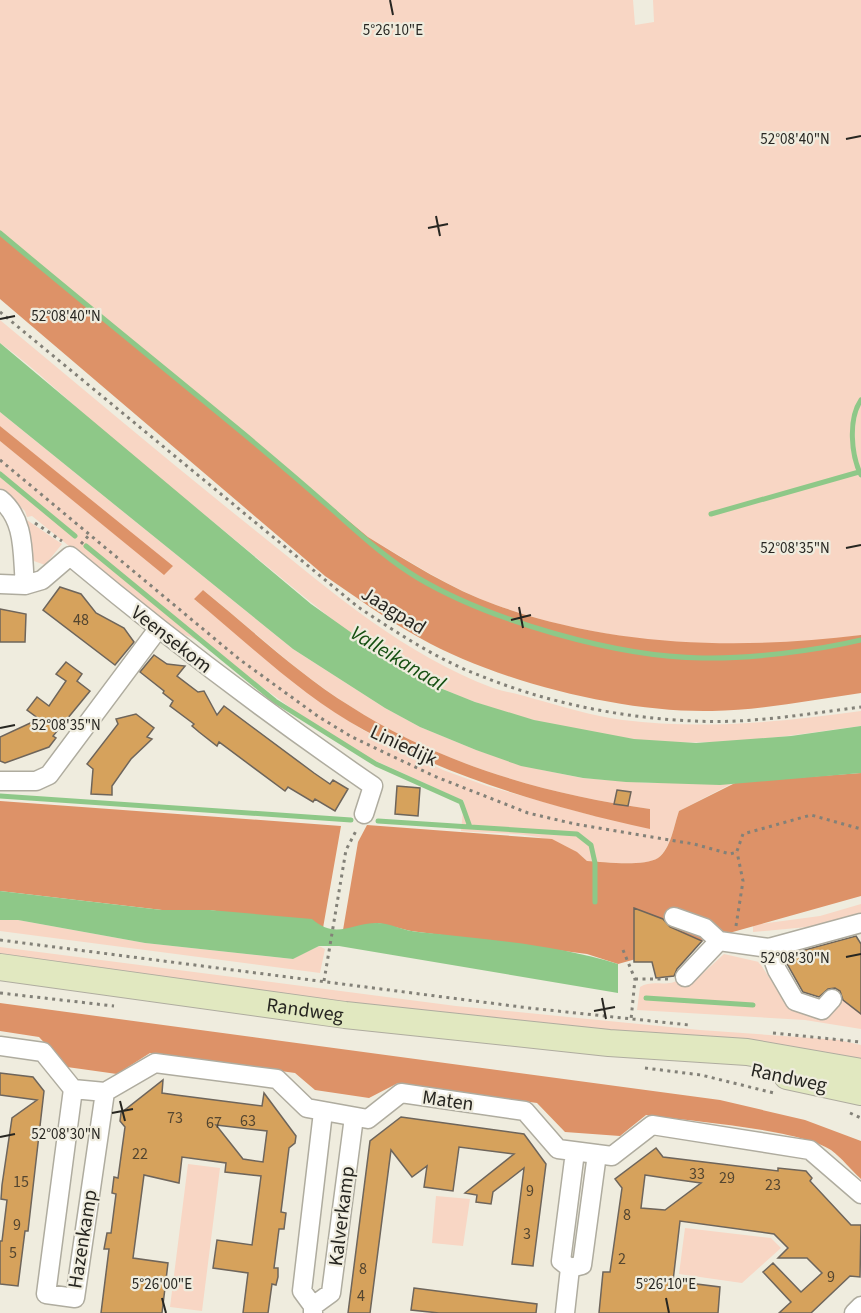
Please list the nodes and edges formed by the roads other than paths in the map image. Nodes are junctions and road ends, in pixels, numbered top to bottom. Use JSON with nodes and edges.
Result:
{"nodes":[{"id":1,"x":0,"y":499,"type":"edge"},
{"id":2,"x":0,"y":584,"type":"edge"},
{"id":3,"x":25,"y":585,"type":"junction"},
{"id":4,"x":158,"y":629,"type":"junction"},
{"id":5,"x":0,"y":781,"type":"edge"},
{"id":6,"x":364,"y":814,"type":"road end"},
{"id":7,"x":674,"y":917,"type":"dead end"},
{"id":8,"x":861,"y":923,"type":"edge"},
{"id":9,"x":718,"y":941,"type":"junction"},
{"id":10,"x":769,"y":948,"type":"junction"},
{"id":11,"x":0,"y":967,"type":"edge"},
{"id":12,"x":685,"y":977,"type":"road end"},
{"id":13,"x":832,"y":999,"type":"dead end"},
{"id":14,"x":609,"y":1043,"type":"junction"},
{"id":15,"x":0,"y":1046,"type":"edge"},
{"id":16,"x":861,"y":1072,"type":"edge"},
{"id":17,"x":73,"y":1089,"type":"junction"},
{"id":18,"x":105,"y":1092,"type":"junction"},
{"id":19,"x":861,"y":1092,"type":"edge"},
{"id":20,"x":323,"y":1112,"type":"junction"},
{"id":21,"x":354,"y":1117,"type":"junction"},
{"id":22,"x":575,"y":1152,"type":"junction"},
{"id":23,"x":597,"y":1154,"type":"junction"},
{"id":24,"x":861,"y":1194,"type":"edge"},
{"id":25,"x":570,"y":1268,"type":"junction"},
{"id":26,"x":63,"y":1305,"type":"edge"},
{"id":27,"x":861,"y":1306,"type":"edge"},
{"id":28,"x":313,"y":1309,"type":"edge"},
{"id":29,"x":565,"y":1313,"type":"edge"},
{"id":30,"x":854,"y":1313,"type":"edge"}],
"edges":[{"from":1,"to":3,"type":"street"},
{"from":2,"to":3,"type":"street"},
{"from":3,"to":4,"type":"street","name":"Veensekom"},
{"from":4,"to":5,"type":"street"},
{"from":4,"to":6,"type":"street","name":"Veensekom"},
{"from":7,"to":9,"type":"street"},
{"from":8,"to":10,"type":"street"},
{"from":9,"to":10,"type":"street"},
{"from":9,"to":12,"type":"street"},
{"from":10,"to":13,"type":"street"},
{"from":11,"to":14,"type":"main road","name":"Randweg"},
{"from":14,"to":16,"type":"main road","name":"Randweg"},
{"from":14,"to":19,"type":"main road","name":"Randweg"},
{"from":15,"to":17,"type":"street"},
{"from":17,"to":18,"type":"street"},
{"from":17,"to":26,"type":"street","name":"Hazenkamp"},
{"from":18,"to":20,"type":"street","name":"Maten"},
{"from":18,"to":26,"type":"street","name":"Hazenkamp"},
{"from":20,"to":21,"type":"street","name":"Maten"},
{"from":20,"to":28,"type":"street","name":"Kalverkamp"},
{"from":21,"to":22,"type":"street","name":"Maten"},
{"from":21,"to":28,"type":"street","name":"Kalverkamp"},
{"from":22,"to":23,"type":"street","name":"Maten"},
{"from":22,"to":25,"type":"street"},
{"from":23,"to":24,"type":"street","name":"Maten"},
{"from":23,"to":25,"type":"street"},
{"from":25,"to":29,"type":"street"},
{"from":27,"to":30,"type":"street"}]}
